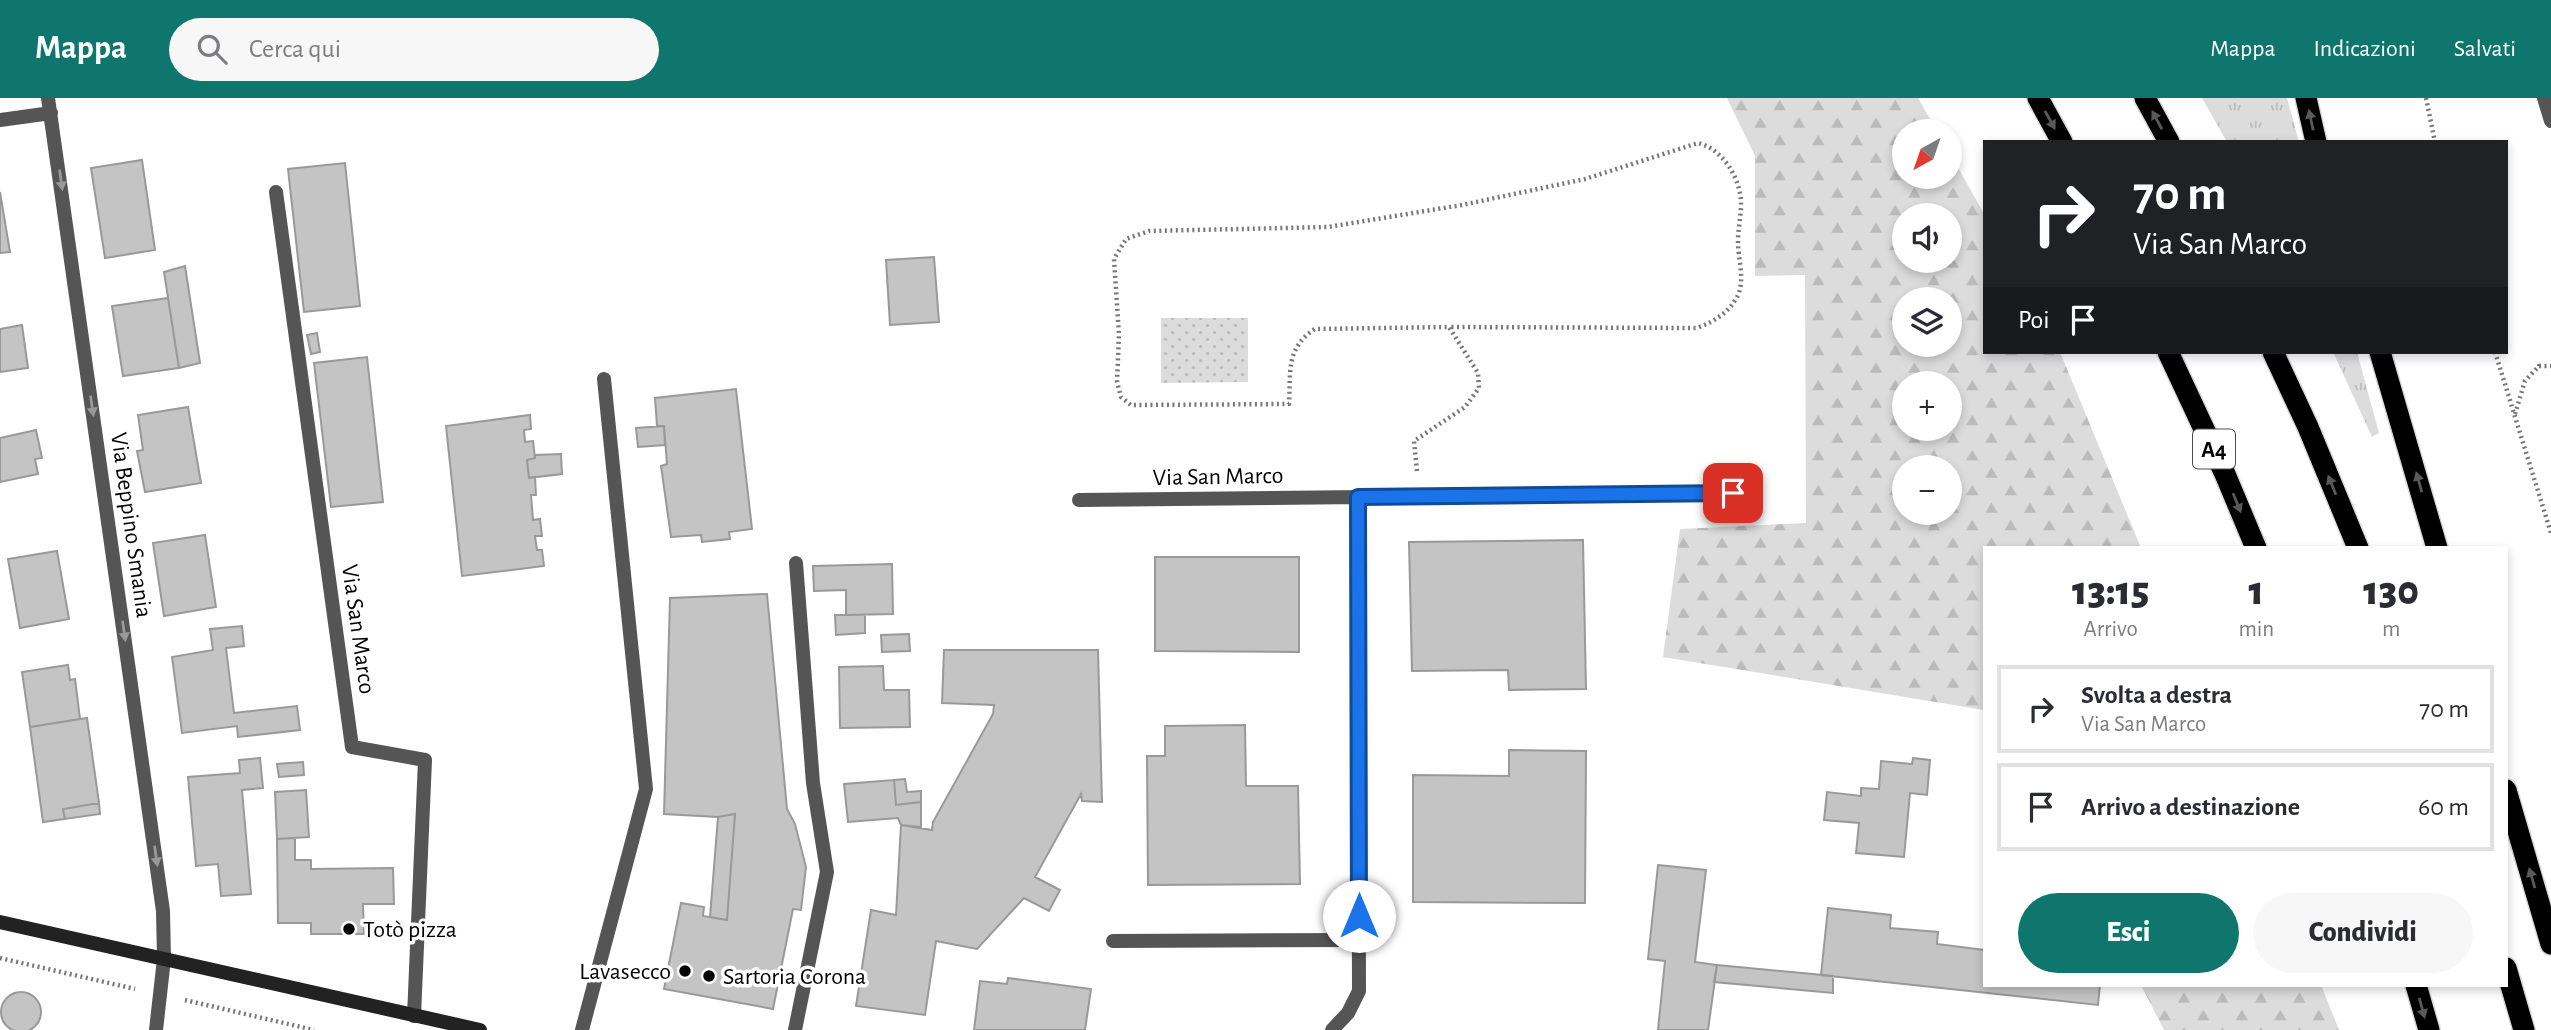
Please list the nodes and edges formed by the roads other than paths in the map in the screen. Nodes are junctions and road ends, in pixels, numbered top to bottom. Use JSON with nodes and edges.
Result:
{"nodes":[{"id":1,"x":2038,"y":98,"type":"edge"},
{"id":2,"x":2145,"y":98,"type":"edge"},
{"id":3,"x":2306,"y":98,"type":"edge"},
{"id":4,"x":2544,"y":98,"type":"edge"},
{"id":5,"x":50,"y":105,"type":"edge"},
{"id":6,"x":0,"y":120,"type":"edge"},
{"id":7,"x":2551,"y":121,"type":"edge"},
{"id":8,"x":2061,"y":140,"type":"edge"},
{"id":9,"x":2168,"y":140,"type":"edge"},
{"id":10,"x":2316,"y":140,"type":"edge"},
{"id":11,"x":276,"y":192,"type":"dead end"},
{"id":12,"x":2169,"y":354,"type":"edge"},
{"id":13,"x":2274,"y":354,"type":"edge"},
{"id":14,"x":2382,"y":354,"type":"edge"},
{"id":15,"x":604,"y":379,"type":"dead end"},
{"id":16,"x":1733,"y":493,"type":"dead end"},
{"id":17,"x":1358,"y":497,"type":"junction"},
{"id":18,"x":1079,"y":500,"type":"dead end"},
{"id":19,"x":2255,"y":546,"type":"edge"},
{"id":20,"x":2357,"y":546,"type":"edge"},
{"id":21,"x":2436,"y":546,"type":"edge"},
{"id":22,"x":796,"y":563,"type":"dead end"},
{"id":23,"x":2508,"y":797,"type":"edge"},
{"id":24,"x":0,"y":922,"type":"edge"},
{"id":25,"x":1359,"y":940,"type":"junction"},
{"id":26,"x":1113,"y":941,"type":"dead end"},
{"id":27,"x":2551,"y":944,"type":"edge"},
{"id":28,"x":164,"y":959,"type":"junction"},
{"id":29,"x":2508,"y":975,"type":"edge"},
{"id":30,"x":2417,"y":987,"type":"edge"},
{"id":31,"x":414,"y":1016,"type":"junction"},
{"id":32,"x":156,"y":1030,"type":"edge"},
{"id":33,"x":480,"y":1030,"type":"edge"},
{"id":34,"x":582,"y":1030,"type":"edge"},
{"id":35,"x":795,"y":1030,"type":"edge"},
{"id":36,"x":1332,"y":1030,"type":"edge"},
{"id":37,"x":2429,"y":1030,"type":"edge"},
{"id":38,"x":2524,"y":1030,"type":"edge"}],
"edges":[{"from":1,"to":8,"type":"highway","one_way":true},
{"from":9,"to":2,"type":"highway","one_way":true},
{"from":10,"to":3,"type":"highway","one_way":true},
{"from":4,"to":7,"type":"street"},
{"from":5,"to":6,"type":"street"},
{"from":5,"to":28,"type":"street","name":"Via Beppino Smania","one_way":true},
{"from":11,"to":31,"type":"street","name":"Via San Marco"},
{"from":12,"to":19,"type":"highway","number":"A4","one_way":true},
{"from":20,"to":13,"type":"highway","one_way":true},
{"from":21,"to":14,"type":"highway","one_way":true},
{"from":15,"to":34,"type":"street"},
{"from":16,"to":17,"type":"street","name":"Via San Marco"},
{"from":17,"to":18,"type":"street","name":"Via San Marco"},
{"from":17,"to":25,"type":"street"},
{"from":22,"to":35,"type":"street"},
{"from":27,"to":23,"type":"highway","one_way":true},
{"from":24,"to":28,"type":"main road"},
{"from":25,"to":26,"type":"street"},
{"from":25,"to":36,"type":"street"},
{"from":28,"to":31,"type":"main road"},
{"from":28,"to":32,"type":"street","name":"Via Beppino Smania"},
{"from":29,"to":38,"type":"highway"},
{"from":30,"to":37,"type":"highway","one_way":true},
{"from":31,"to":33,"type":"main road"}]}
